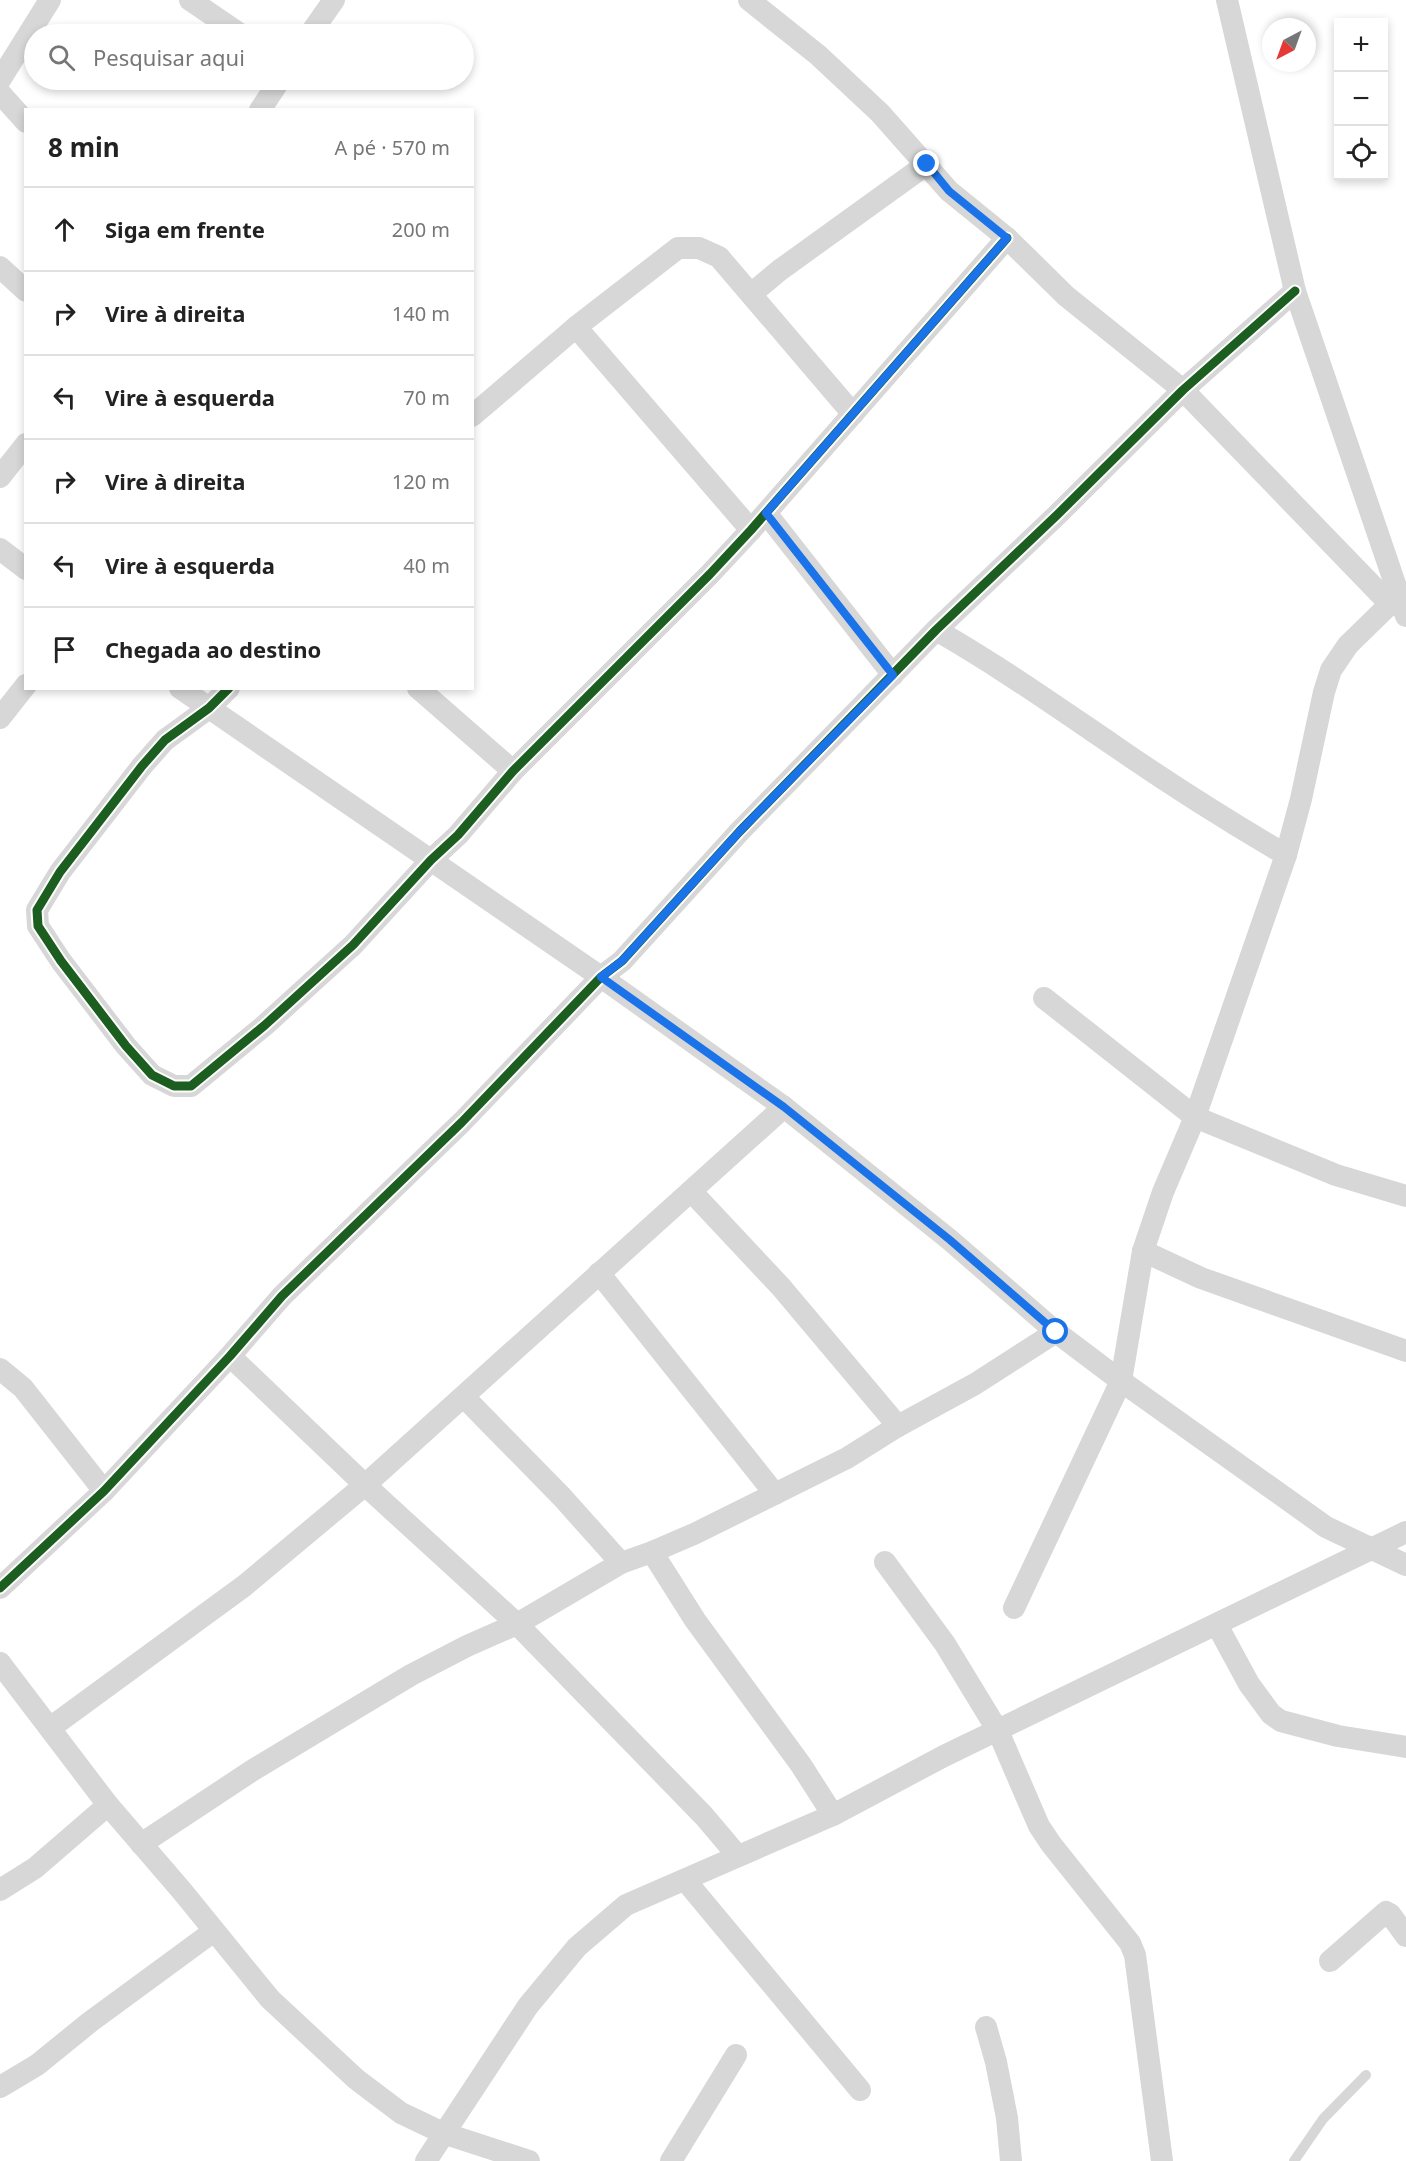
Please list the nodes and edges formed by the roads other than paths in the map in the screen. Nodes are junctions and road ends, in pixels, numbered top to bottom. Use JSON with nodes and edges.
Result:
{"nodes":[{"id":1,"x":51,"y":0,"type":"edge"},
{"id":2,"x":190,"y":0,"type":"edge"},
{"id":3,"x":334,"y":0,"type":"edge"},
{"id":4,"x":749,"y":0,"type":"edge"},
{"id":5,"x":1227,"y":0,"type":"edge"},
{"id":6,"x":36,"y":24,"type":"edge"},
{"id":7,"x":225,"y":24,"type":"edge"},
{"id":8,"x":317,"y":24,"type":"edge"},
{"id":9,"x":24,"y":42,"type":"edge"},
{"id":10,"x":0,"y":80,"type":"edge"},
{"id":11,"x":273,"y":90,"type":"edge"},
{"id":12,"x":0,"y":93,"type":"edge"},
{"id":13,"x":261,"y":108,"type":"edge"},
{"id":14,"x":24,"y":120,"type":"edge"},
{"id":15,"x":927,"y":164,"type":"junction"},
{"id":16,"x":1007,"y":238,"type":"junction"},
{"id":17,"x":0,"y":267,"type":"edge"},
{"id":18,"x":24,"y":289,"type":"edge"},
{"id":19,"x":1295,"y":291,"type":"junction"},
{"id":20,"x":751,"y":294,"type":"junction"},
{"id":21,"x":576,"y":327,"type":"junction"},
{"id":22,"x":1183,"y":390,"type":"junction"},
{"id":23,"x":474,"y":414,"type":"edge"},
{"id":24,"x":853,"y":414,"type":"junction"},
{"id":25,"x":24,"y":447,"type":"edge"},
{"id":26,"x":0,"y":477,"type":"edge"},
{"id":27,"x":759,"y":521,"type":"junction"},
{"id":28,"x":0,"y":549,"type":"edge"},
{"id":29,"x":24,"y":567,"type":"edge"},
{"id":30,"x":1401,"y":607,"type":"edge"},
{"id":31,"x":936,"y":630,"type":"junction"},
{"id":32,"x":893,"y":675,"type":"junction"},
{"id":33,"x":24,"y":687,"type":"edge"},
{"id":34,"x":183,"y":690,"type":"edge"},
{"id":35,"x":227,"y":690,"type":"edge"},
{"id":36,"x":420,"y":690,"type":"edge"},
{"id":37,"x":209,"y":708,"type":"junction"},
{"id":38,"x":0,"y":718,"type":"edge"},
{"id":39,"x":513,"y":771,"type":"junction"},
{"id":40,"x":1286,"y":855,"type":"junction"},
{"id":41,"x":431,"y":860,"type":"junction"},
{"id":42,"x":601,"y":977,"type":"junction"},
{"id":43,"x":1044,"y":998,"type":"dead end"},
{"id":44,"x":784,"y":1107,"type":"junction"},
{"id":45,"x":1195,"y":1117,"type":"junction"},
{"id":46,"x":691,"y":1191,"type":"junction"},
{"id":47,"x":1406,"y":1196,"type":"edge"},
{"id":48,"x":1143,"y":1251,"type":"junction"},
{"id":49,"x":599,"y":1273,"type":"junction"},
{"id":50,"x":1056,"y":1332,"type":"junction"},
{"id":51,"x":1406,"y":1351,"type":"edge"},
{"id":52,"x":230,"y":1356,"type":"junction"},
{"id":53,"x":0,"y":1369,"type":"edge"},
{"id":54,"x":1121,"y":1381,"type":"junction"},
{"id":55,"x":464,"y":1397,"type":"junction"},
{"id":56,"x":898,"y":1426,"type":"junction"},
{"id":57,"x":365,"y":1485,"type":"junction"},
{"id":58,"x":104,"y":1491,"type":"junction"},
{"id":59,"x":775,"y":1494,"type":"junction"},
{"id":60,"x":1406,"y":1532,"type":"edge"},
{"id":61,"x":1371,"y":1547,"type":"junction"},
{"id":62,"x":652,"y":1552,"type":"junction"},
{"id":63,"x":885,"y":1562,"type":"dead end"},
{"id":64,"x":621,"y":1563,"type":"junction"},
{"id":65,"x":1406,"y":1565,"type":"edge"},
{"id":66,"x":0,"y":1588,"type":"edge"},
{"id":67,"x":1014,"y":1608,"type":"dead end"},
{"id":68,"x":517,"y":1624,"type":"junction"},
{"id":69,"x":1217,"y":1625,"type":"junction"},
{"id":70,"x":0,"y":1663,"type":"edge"},
{"id":71,"x":50,"y":1728,"type":"junction"},
{"id":72,"x":998,"y":1731,"type":"junction"},
{"id":73,"x":1406,"y":1747,"type":"edge"},
{"id":74,"x":108,"y":1805,"type":"junction"},
{"id":75,"x":833,"y":1815,"type":"junction"},
{"id":76,"x":141,"y":1844,"type":"junction"},
{"id":77,"x":737,"y":1855,"type":"junction"},
{"id":78,"x":685,"y":1880,"type":"junction"},
{"id":79,"x":0,"y":1890,"type":"edge"},
{"id":80,"x":214,"y":1931,"type":"junction"},
{"id":81,"x":1406,"y":1936,"type":"edge"},
{"id":82,"x":1330,"y":1961,"type":"dead end"},
{"id":83,"x":986,"y":2026,"type":"dead end"},
{"id":84,"x":735,"y":2055,"type":"dead end"},
{"id":85,"x":1366,"y":2075,"type":"dead end"},
{"id":86,"x":0,"y":2087,"type":"edge"},
{"id":87,"x":860,"y":2090,"type":"dead end"},
{"id":88,"x":443,"y":2133,"type":"junction"},
{"id":89,"x":426,"y":2161,"type":"edge"},
{"id":90,"x":529,"y":2161,"type":"edge"},
{"id":91,"x":671,"y":2161,"type":"edge"},
{"id":92,"x":1011,"y":2161,"type":"edge"},
{"id":93,"x":1162,"y":2161,"type":"edge"},
{"id":94,"x":1294,"y":2161,"type":"edge"}],
"edges":[{"from":1,"to":6,"type":"street"},
{"from":2,"to":7,"type":"street"},
{"from":3,"to":8,"type":"street"},
{"from":4,"to":15,"type":"street"},
{"from":5,"to":19,"type":"street"},
{"from":9,"to":10,"type":"street"},
{"from":11,"to":13,"type":"street"},
{"from":12,"to":14,"type":"street"},
{"from":15,"to":16,"type":"street"},
{"from":15,"to":20,"type":"street"},
{"from":16,"to":22,"type":"street"},
{"from":16,"to":24,"type":"street"},
{"from":17,"to":18,"type":"street"},
{"from":19,"to":22,"type":"street"},
{"from":19,"to":30,"type":"street"},
{"from":20,"to":21,"type":"street"},
{"from":20,"to":24,"type":"street"},
{"from":21,"to":23,"type":"street"},
{"from":21,"to":27,"type":"street"},
{"from":22,"to":30,"type":"street"},
{"from":22,"to":31,"type":"street"},
{"from":24,"to":27,"type":"street"},
{"from":25,"to":26,"type":"street"},
{"from":27,"to":32,"type":"street"},
{"from":27,"to":39,"type":"street"},
{"from":28,"to":29,"type":"street"},
{"from":30,"to":40,"type":"street"},
{"from":31,"to":32,"type":"street"},
{"from":31,"to":40,"type":"street"},
{"from":32,"to":42,"type":"street"},
{"from":33,"to":38,"type":"street"},
{"from":34,"to":37,"type":"street"},
{"from":35,"to":37,"type":"street"},
{"from":36,"to":39,"type":"street"},
{"from":37,"to":41,"type":"street"},
{"from":37,"to":41,"type":"street"},
{"from":39,"to":41,"type":"street"},
{"from":40,"to":45,"type":"street"},
{"from":41,"to":42,"type":"street"},
{"from":42,"to":44,"type":"street"},
{"from":42,"to":52,"type":"street"},
{"from":43,"to":45,"type":"street"},
{"from":44,"to":46,"type":"street"},
{"from":44,"to":50,"type":"street"},
{"from":45,"to":47,"type":"street"},
{"from":45,"to":48,"type":"street"},
{"from":46,"to":49,"type":"street"},
{"from":46,"to":56,"type":"street"},
{"from":48,"to":51,"type":"street"},
{"from":48,"to":54,"type":"street"},
{"from":49,"to":55,"type":"street"},
{"from":49,"to":59,"type":"street"},
{"from":50,"to":54,"type":"street"},
{"from":50,"to":56,"type":"street"},
{"from":52,"to":57,"type":"street"},
{"from":52,"to":58,"type":"street"},
{"from":53,"to":58,"type":"street"},
{"from":54,"to":61,"type":"street"},
{"from":54,"to":67,"type":"street"},
{"from":55,"to":57,"type":"street"},
{"from":55,"to":64,"type":"street"},
{"from":56,"to":59,"type":"street"},
{"from":57,"to":68,"type":"street"},
{"from":57,"to":71,"type":"street"},
{"from":58,"to":66,"type":"street"},
{"from":59,"to":62,"type":"street"},
{"from":60,"to":61,"type":"street"},
{"from":61,"to":65,"type":"street"},
{"from":61,"to":69,"type":"street"},
{"from":62,"to":64,"type":"street"},
{"from":62,"to":75,"type":"street"},
{"from":63,"to":72,"type":"street"},
{"from":64,"to":68,"type":"street"},
{"from":68,"to":76,"type":"street"},
{"from":68,"to":77,"type":"street"},
{"from":69,"to":72,"type":"street"},
{"from":69,"to":73,"type":"street"},
{"from":70,"to":71,"type":"street"},
{"from":71,"to":74,"type":"street"},
{"from":72,"to":75,"type":"street"},
{"from":72,"to":93,"type":"street"},
{"from":74,"to":76,"type":"street"},
{"from":74,"to":79,"type":"street"},
{"from":75,"to":77,"type":"street"},
{"from":76,"to":80,"type":"street"},
{"from":77,"to":78,"type":"street"},
{"from":78,"to":87,"type":"street"},
{"from":78,"to":88,"type":"street"},
{"from":80,"to":86,"type":"street"},
{"from":80,"to":88,"type":"street"},
{"from":81,"to":82,"type":"street"},
{"from":83,"to":92,"type":"street"},
{"from":84,"to":91,"type":"street"},
{"from":85,"to":94,"type":"lane"},
{"from":88,"to":89,"type":"street"},
{"from":88,"to":90,"type":"street"}]}
